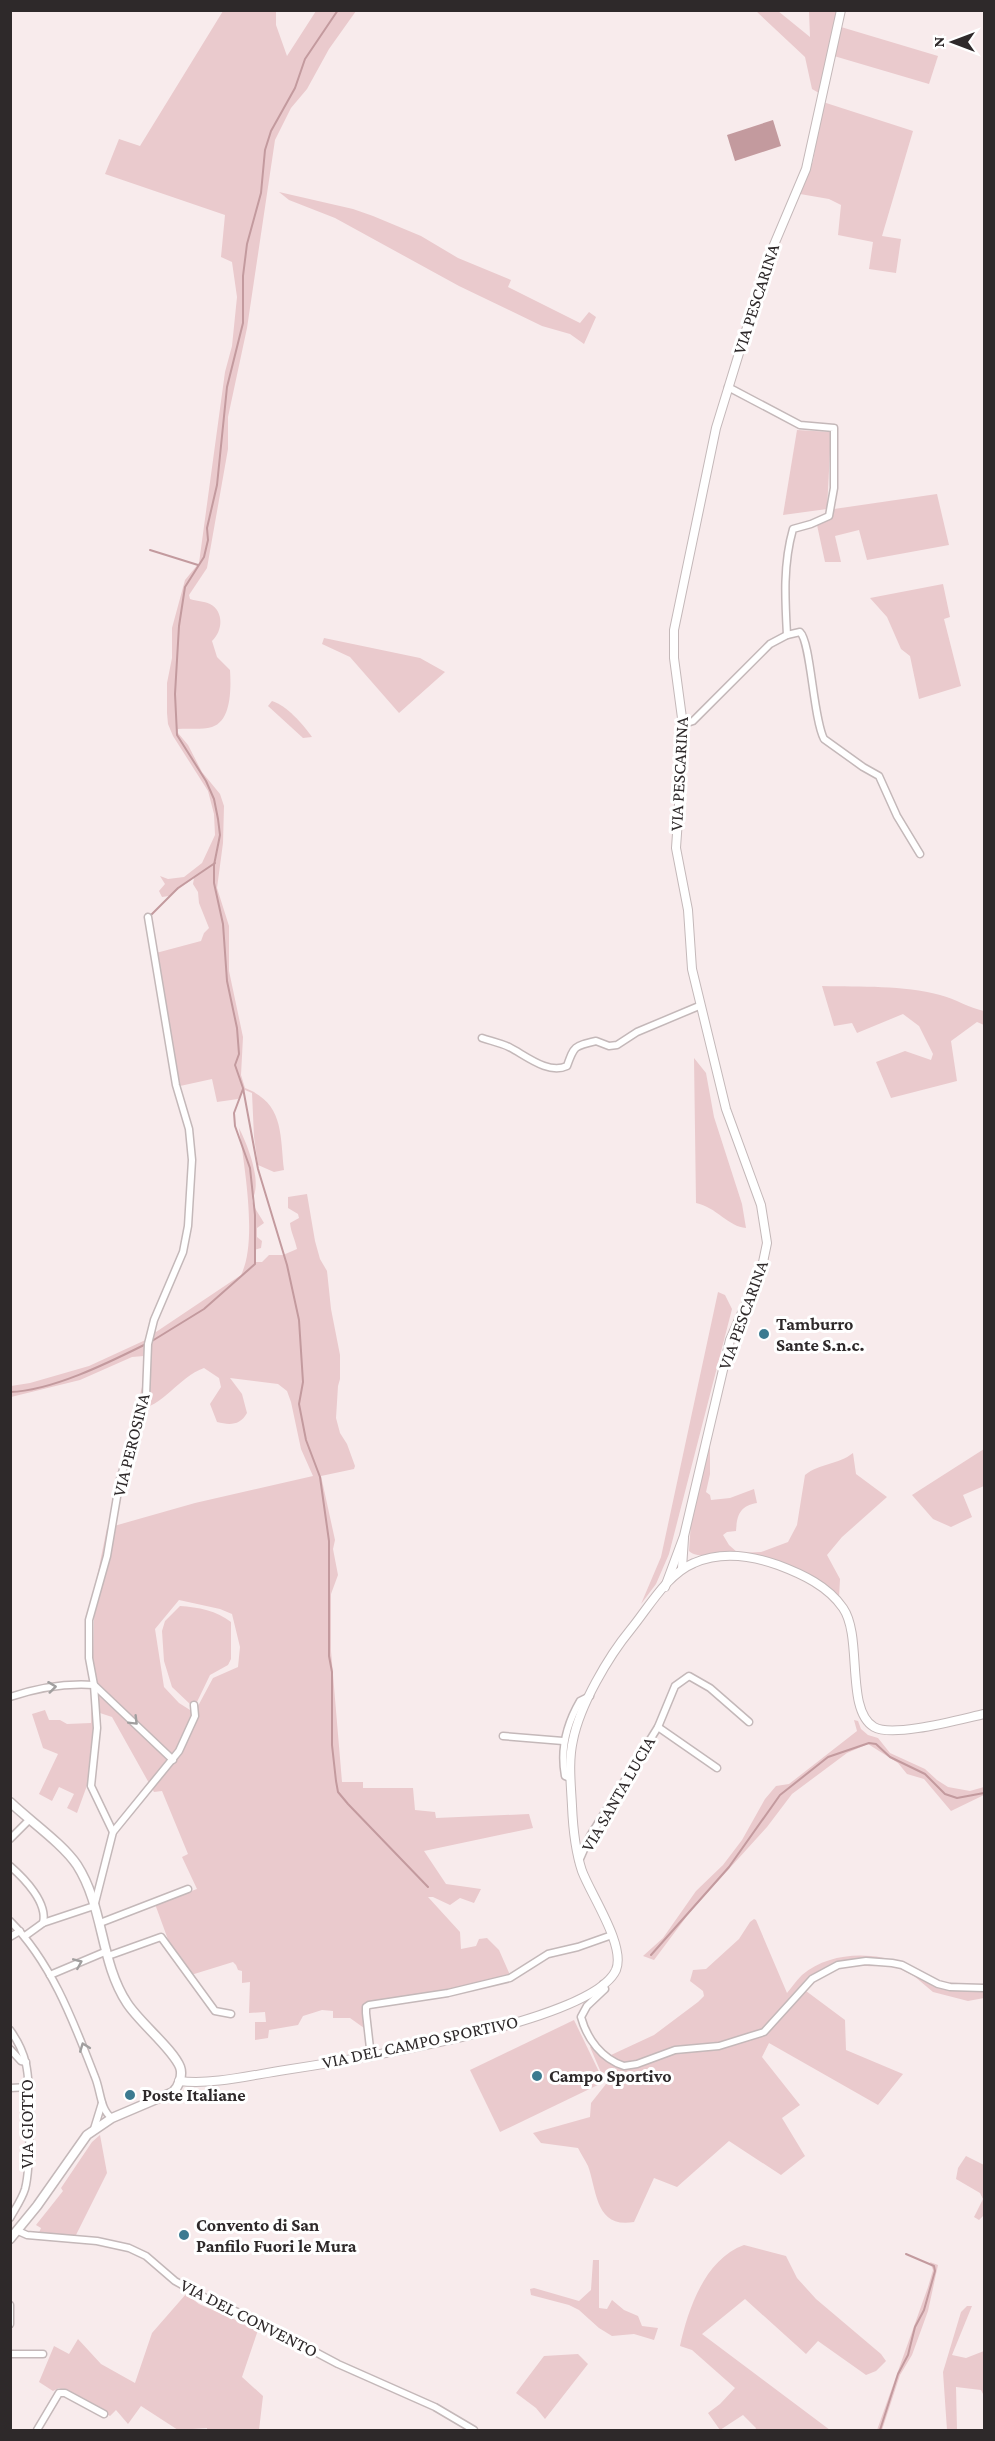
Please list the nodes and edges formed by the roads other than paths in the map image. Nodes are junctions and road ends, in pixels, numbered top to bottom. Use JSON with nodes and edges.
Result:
{"nodes":[{"id":1,"x":841,"y":10,"type":"edge"},
{"id":2,"x":728,"y":387,"type":"junction"},
{"id":3,"x":787,"y":635,"type":"junction"},
{"id":4,"x":684,"y":724,"type":"junction"},
{"id":5,"x":920,"y":854,"type":"dead end"},
{"id":6,"x":148,"y":917,"type":"dead end"},
{"id":7,"x":699,"y":1006,"type":"junction"},
{"id":8,"x":482,"y":1038,"type":"dead end"},
{"id":9,"x":681,"y":1549,"type":"junction"},
{"id":10,"x":701,"y":1560,"type":"junction"},
{"id":11,"x":682,"y":1568,"type":"junction"},
{"id":12,"x":664,"y":1587,"type":"junction"},
{"id":13,"x":94,"y":1685,"type":"junction"},
{"id":14,"x":591,"y":1696,"type":"junction"},
{"id":15,"x":10,"y":1697,"type":"edge"},
{"id":16,"x":194,"y":1705,"type":"dead end"},
{"id":17,"x":984,"y":1714,"type":"edge"},
{"id":18,"x":749,"y":1722,"type":"dead end"},
{"id":19,"x":658,"y":1727,"type":"junction"},
{"id":20,"x":503,"y":1736,"type":"dead end"},
{"id":21,"x":563,"y":1741,"type":"junction"},
{"id":22,"x":173,"y":1760,"type":"junction"},
{"id":23,"x":717,"y":1768,"type":"dead end"},
{"id":24,"x":570,"y":1778,"type":"junction"},
{"id":25,"x":10,"y":1802,"type":"edge"},
{"id":26,"x":29,"y":1820,"type":"junction"},
{"id":27,"x":113,"y":1832,"type":"junction"},
{"id":28,"x":10,"y":1839,"type":"edge"},
{"id":29,"x":579,"y":1861,"type":"junction"},
{"id":30,"x":10,"y":1866,"type":"edge"},
{"id":31,"x":188,"y":1889,"type":"dead end"},
{"id":32,"x":94,"y":1905,"type":"junction"},
{"id":33,"x":10,"y":1921,"type":"edge"},
{"id":34,"x":43,"y":1923,"type":"junction"},
{"id":35,"x":100,"y":1923,"type":"junction"},
{"id":36,"x":20,"y":1930,"type":"junction"},
{"id":37,"x":612,"y":1935,"type":"junction"},
{"id":38,"x":26,"y":1936,"type":"junction"},
{"id":39,"x":10,"y":1937,"type":"edge"},
{"id":40,"x":108,"y":1954,"type":"junction"},
{"id":41,"x":613,"y":1974,"type":"joint"},
{"id":42,"x":50,"y":1975,"type":"junction"},
{"id":43,"x":603,"y":1984,"type":"junction"},
{"id":44,"x":984,"y":1988,"type":"edge"},
{"id":45,"x":231,"y":2014,"type":"dead end"},
{"id":46,"x":10,"y":2030,"type":"edge"},
{"id":47,"x":10,"y":2049,"type":"edge"},
{"id":48,"x":371,"y":2057,"type":"junction"},
{"id":49,"x":26,"y":2062,"type":"junction"},
{"id":50,"x":179,"y":2081,"type":"junction"},
{"id":51,"x":29,"y":2087,"type":"junction"},
{"id":52,"x":10,"y":2088,"type":"edge"},
{"id":53,"x":102,"y":2103,"type":"junction"},
{"id":54,"x":112,"y":2118,"type":"junction"},
{"id":55,"x":94,"y":2129,"type":"junction"},
{"id":56,"x":10,"y":2218,"type":"edge"},
{"id":57,"x":18,"y":2231,"type":"junction"},
{"id":58,"x":10,"y":2239,"type":"edge"},
{"id":59,"x":10,"y":2305,"type":"edge"},
{"id":60,"x":10,"y":2324,"type":"edge"},
{"id":61,"x":10,"y":2354,"type":"edge"},
{"id":62,"x":43,"y":2354,"type":"dead end"},
{"id":63,"x":104,"y":2414,"type":"dead end"},
{"id":64,"x":37,"y":2430,"type":"edge"},
{"id":65,"x":474,"y":2430,"type":"edge"}],
"edges":[{"from":1,"to":2,"type":"street","name":"VIA PESCARINA"},
{"from":2,"to":3,"type":"street"},
{"from":2,"to":4,"type":"street","name":"VIA PESCARINA"},
{"from":3,"to":4,"type":"street"},
{"from":3,"to":5,"type":"street"},
{"from":4,"to":7,"type":"street","name":"VIA PESCARINA"},
{"from":6,"to":13,"type":"street","name":"VIA PEROSINA"},
{"from":7,"to":8,"type":"street"},
{"from":7,"to":9,"type":"street","name":"VIA PESCARINA"},
{"from":9,"to":10,"type":"street"},
{"from":9,"to":11,"type":"street"},
{"from":9,"to":12,"type":"street","name":"VIA PESCARINA"},
{"from":10,"to":11,"type":"street","name":"VIA SANTA LUCIA"},
{"from":10,"to":17,"type":"street","name":"VIA SANTA LUCIA"},
{"from":11,"to":12,"type":"street","name":"VIA SANTA LUCIA"},
{"from":12,"to":14,"type":"street","name":"VIA SANTA LUCIA"},
{"from":15,"to":13,"type":"street","one_way":true},
{"from":13,"to":22,"type":"street","one_way":true},
{"from":13,"to":27,"type":"street","name":"VIA PEROSINA"},
{"from":14,"to":21,"type":"street","name":"VIA SANTA LUCIA"},
{"from":14,"to":24,"type":"street","name":"VIA SANTA LUCIA"},
{"from":16,"to":22,"type":"street"},
{"from":18,"to":19,"type":"street","name":"VIA SANTA LUCIA"},
{"from":19,"to":23,"type":"street","name":"VIA SANTA LUCIA"},
{"from":19,"to":29,"type":"street","name":"VIA SANTA LUCIA"},
{"from":20,"to":21,"type":"street"},
{"from":21,"to":24,"type":"street","name":"VIA SANTA LUCIA"},
{"from":22,"to":27,"type":"street"},
{"from":24,"to":29,"type":"street","name":"VIA SANTA LUCIA"},
{"from":25,"to":26,"type":"main road"},
{"from":26,"to":28,"type":"street"},
{"from":26,"to":32,"type":"main road"},
{"from":27,"to":32,"type":"street"},
{"from":29,"to":37,"type":"street","name":"VIA SANTA LUCIA"},
{"from":30,"to":34,"type":"street"},
{"from":31,"to":35,"type":"street"},
{"from":32,"to":34,"type":"street"},
{"from":32,"to":35,"type":"main road"},
{"from":33,"to":36,"type":"street"},
{"from":34,"to":38,"type":"street"},
{"from":35,"to":40,"type":"main road"},
{"from":36,"to":38,"type":"street"},
{"from":36,"to":39,"type":"street"},
{"from":37,"to":41,"type":"street","name":"VIA SANTA LUCIA"},
{"from":37,"to":48,"type":"street"},
{"from":38,"to":42,"type":"street"},
{"from":42,"to":40,"type":"street","one_way":true},
{"from":40,"to":45,"type":"street"},
{"from":40,"to":50,"type":"main road"},
{"from":41,"to":43,"type":"street","name":"VIA DEL CAMPO SPORTIVO"},
{"from":53,"to":42,"type":"street","one_way":true},
{"from":43,"to":44,"type":"street"},
{"from":43,"to":48,"type":"street","name":"VIA DEL CAMPO SPORTIVO"},
{"from":46,"to":49,"type":"street","name":"VIA GIOTTO"},
{"from":47,"to":49,"type":"street"},
{"from":48,"to":50,"type":"street","name":"VIA DEL CAMPO SPORTIVO"},
{"from":49,"to":51,"type":"street","name":"VIA GIOTTO"},
{"from":50,"to":54,"type":"main road"},
{"from":51,"to":52,"type":"street"},
{"from":51,"to":56,"type":"street","name":"VIA GIOTTO"},
{"from":53,"to":54,"type":"street"},
{"from":53,"to":55,"type":"street"},
{"from":54,"to":55,"type":"main road"},
{"from":55,"to":57,"type":"main road"},
{"from":57,"to":58,"type":"main road"},
{"from":57,"to":65,"type":"street","name":"VIA DEL CONVENTO"},
{"from":59,"to":60,"type":"street"},
{"from":61,"to":62,"type":"street"},
{"from":63,"to":64,"type":"street"}]}
